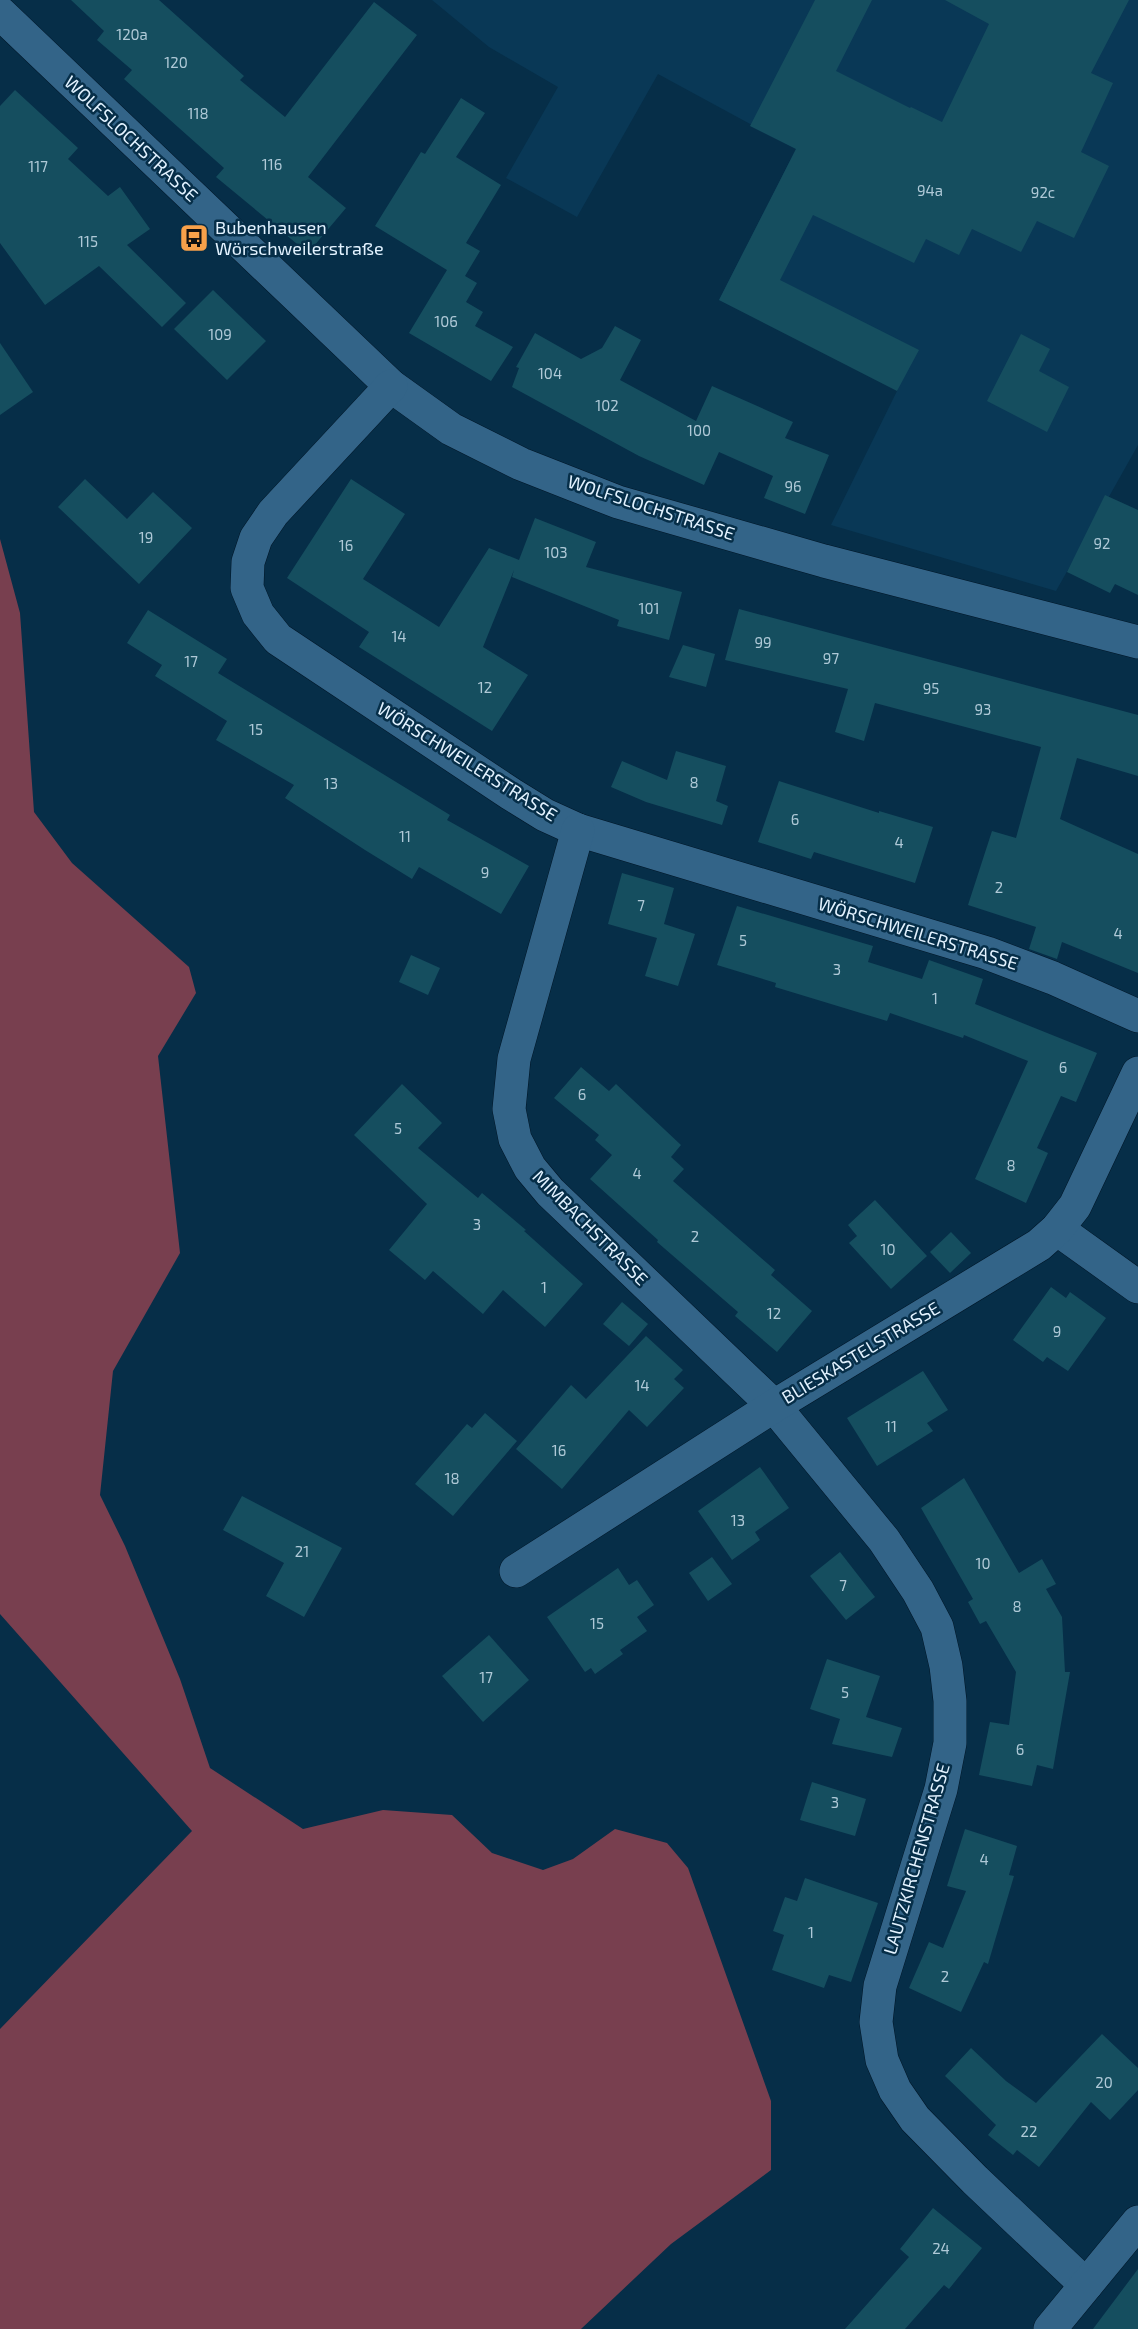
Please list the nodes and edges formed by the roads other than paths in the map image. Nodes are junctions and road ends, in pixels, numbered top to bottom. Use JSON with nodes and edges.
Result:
{"nodes":[{"id":1,"x":0,"y":13,"type":"edge"},
{"id":2,"x":391,"y":386,"type":"junction"},
{"id":3,"x":1138,"y":642,"type":"edge"},
{"id":4,"x":578,"y":830,"type":"junction"},
{"id":5,"x":1138,"y":1016,"type":"edge"},
{"id":6,"x":1138,"y":1073,"type":"edge"},
{"id":7,"x":1057,"y":1229,"type":"junction"},
{"id":8,"x":1138,"y":1287,"type":"edge"},
{"id":9,"x":774,"y":1406,"type":"junction"},
{"id":10,"x":516,"y":1571,"type":"dead end"},
{"id":11,"x":1138,"y":2223,"type":"edge"},
{"id":12,"x":1086,"y":2285,"type":"junction"},
{"id":13,"x":1050,"y":2329,"type":"edge"}],
"edges":[{"from":1,"to":2,"type":"street","name":"WOLFSLOCHSTRASSE"},
{"from":2,"to":3,"type":"street","name":"WOLFSLOCHSTRASSE"},
{"from":2,"to":4,"type":"street","name":"WÖRSCHWEILERSTRASSE"},
{"from":4,"to":5,"type":"street","name":"WÖRSCHWEILERSTRASSE"},
{"from":4,"to":9,"type":"street","name":"MIMBACHSTRASSE"},
{"from":6,"to":7,"type":"street","name":"BLIESKASTELSTRASSE"},
{"from":7,"to":8,"type":"street"},
{"from":7,"to":9,"type":"street","name":"BLIESKASTELSTRASSE"},
{"from":9,"to":10,"type":"street","name":"BLIESKASTELSTRASSE"},
{"from":9,"to":12,"type":"street","name":"LAUTZKIRCHENSTRASSE"},
{"from":11,"to":12,"type":"street"},
{"from":12,"to":13,"type":"street"}]}
